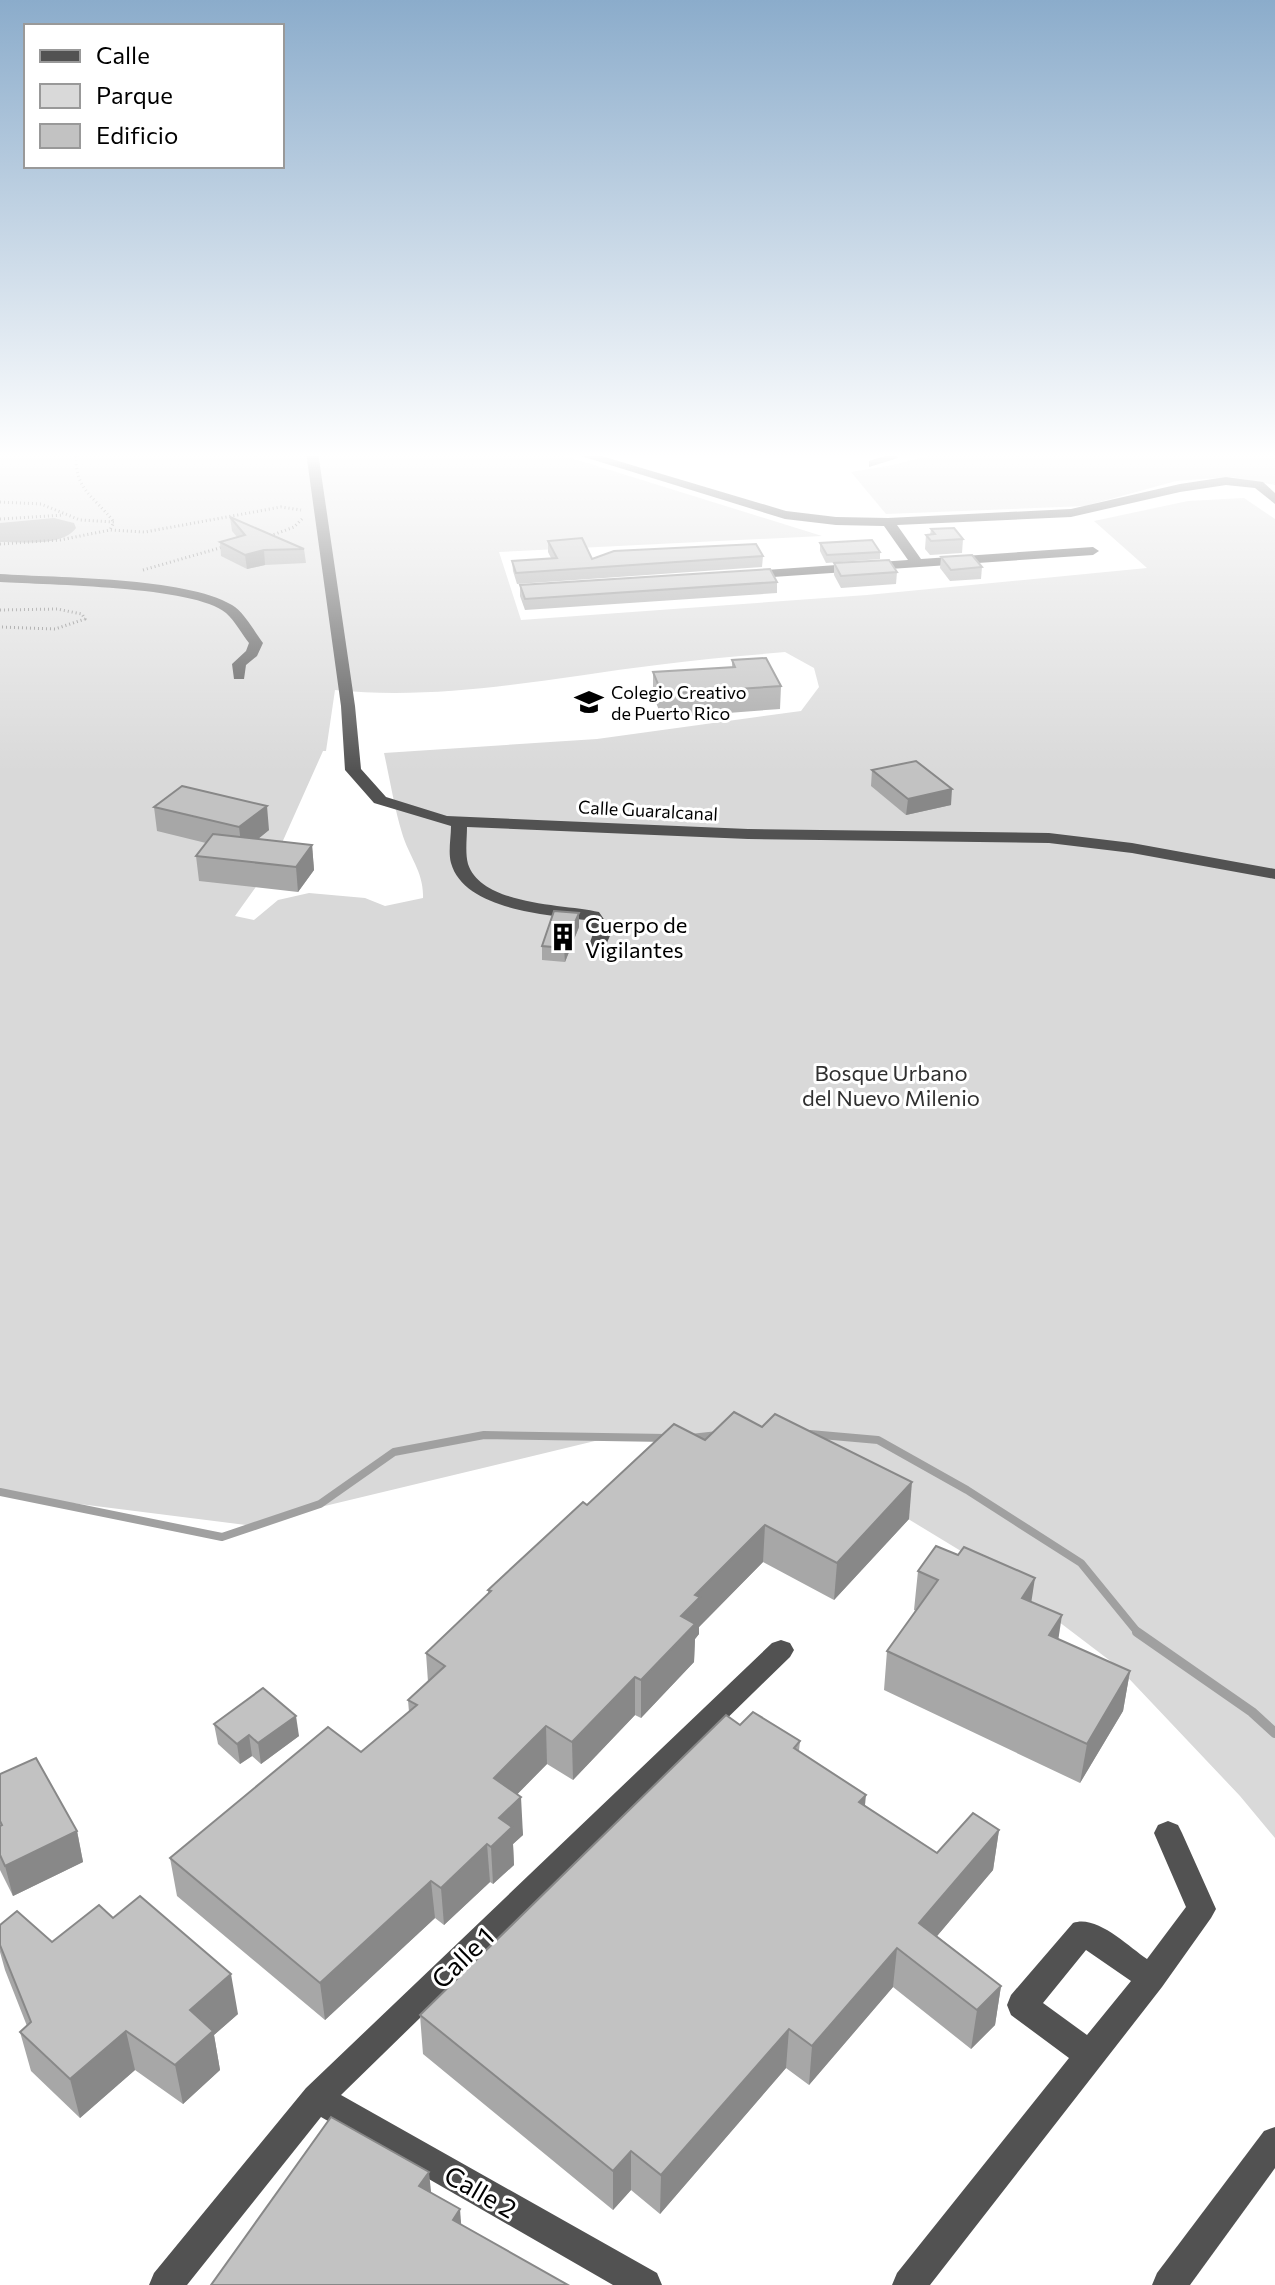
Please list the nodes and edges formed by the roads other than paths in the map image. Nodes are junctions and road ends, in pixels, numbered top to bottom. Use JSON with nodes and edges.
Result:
{"nodes":[{"id":1,"x":327,"y":559,"type":"edge"},
{"id":2,"x":914,"y":559,"type":"edge"},
{"id":3,"x":965,"y":559,"type":"edge"},
{"id":4,"x":917,"y":563,"type":"junction"},
{"id":5,"x":731,"y":576,"type":"edge"},
{"id":6,"x":0,"y":578,"type":"edge"},
{"id":7,"x":239,"y":676,"type":"dead end"},
{"id":8,"x":459,"y":821,"type":"junction"},
{"id":9,"x":1275,"y":874,"type":"edge"},
{"id":10,"x":597,"y":948,"type":"dead end"},
{"id":11,"x":781,"y":1650,"type":"dead end"},
{"id":12,"x":1168,"y":1833,"type":"dead end"},
{"id":13,"x":1151,"y":1978,"type":"junction"},
{"id":14,"x":1088,"y":2054,"type":"junction"},
{"id":15,"x":317,"y":2098,"type":"junction"},
{"id":16,"x":1275,"y":2142,"type":"edge"},
{"id":17,"x":166,"y":2285,"type":"edge"},
{"id":18,"x":645,"y":2285,"type":"edge"},
{"id":19,"x":909,"y":2285,"type":"edge"},
{"id":20,"x":1169,"y":2285,"type":"edge"}],
"edges":[{"from":1,"to":8,"type":"street","name":"Calle Guaralcanal"},
{"from":2,"to":4,"type":"street"},
{"from":3,"to":4,"type":"street"},
{"from":4,"to":5,"type":"street"},
{"from":6,"to":7,"type":"street"},
{"from":8,"to":9,"type":"street","name":"Calle Guaralcanal"},
{"from":8,"to":10,"type":"street"},
{"from":11,"to":15,"type":"street","name":"Calle 1"},
{"from":12,"to":13,"type":"street"},
{"from":13,"to":14,"type":"street"},
{"from":13,"to":14,"type":"street"},
{"from":14,"to":19,"type":"street"},
{"from":15,"to":17,"type":"street","name":"Calle 1"},
{"from":15,"to":18,"type":"street","name":"Calle 2"},
{"from":16,"to":20,"type":"street"}]}
